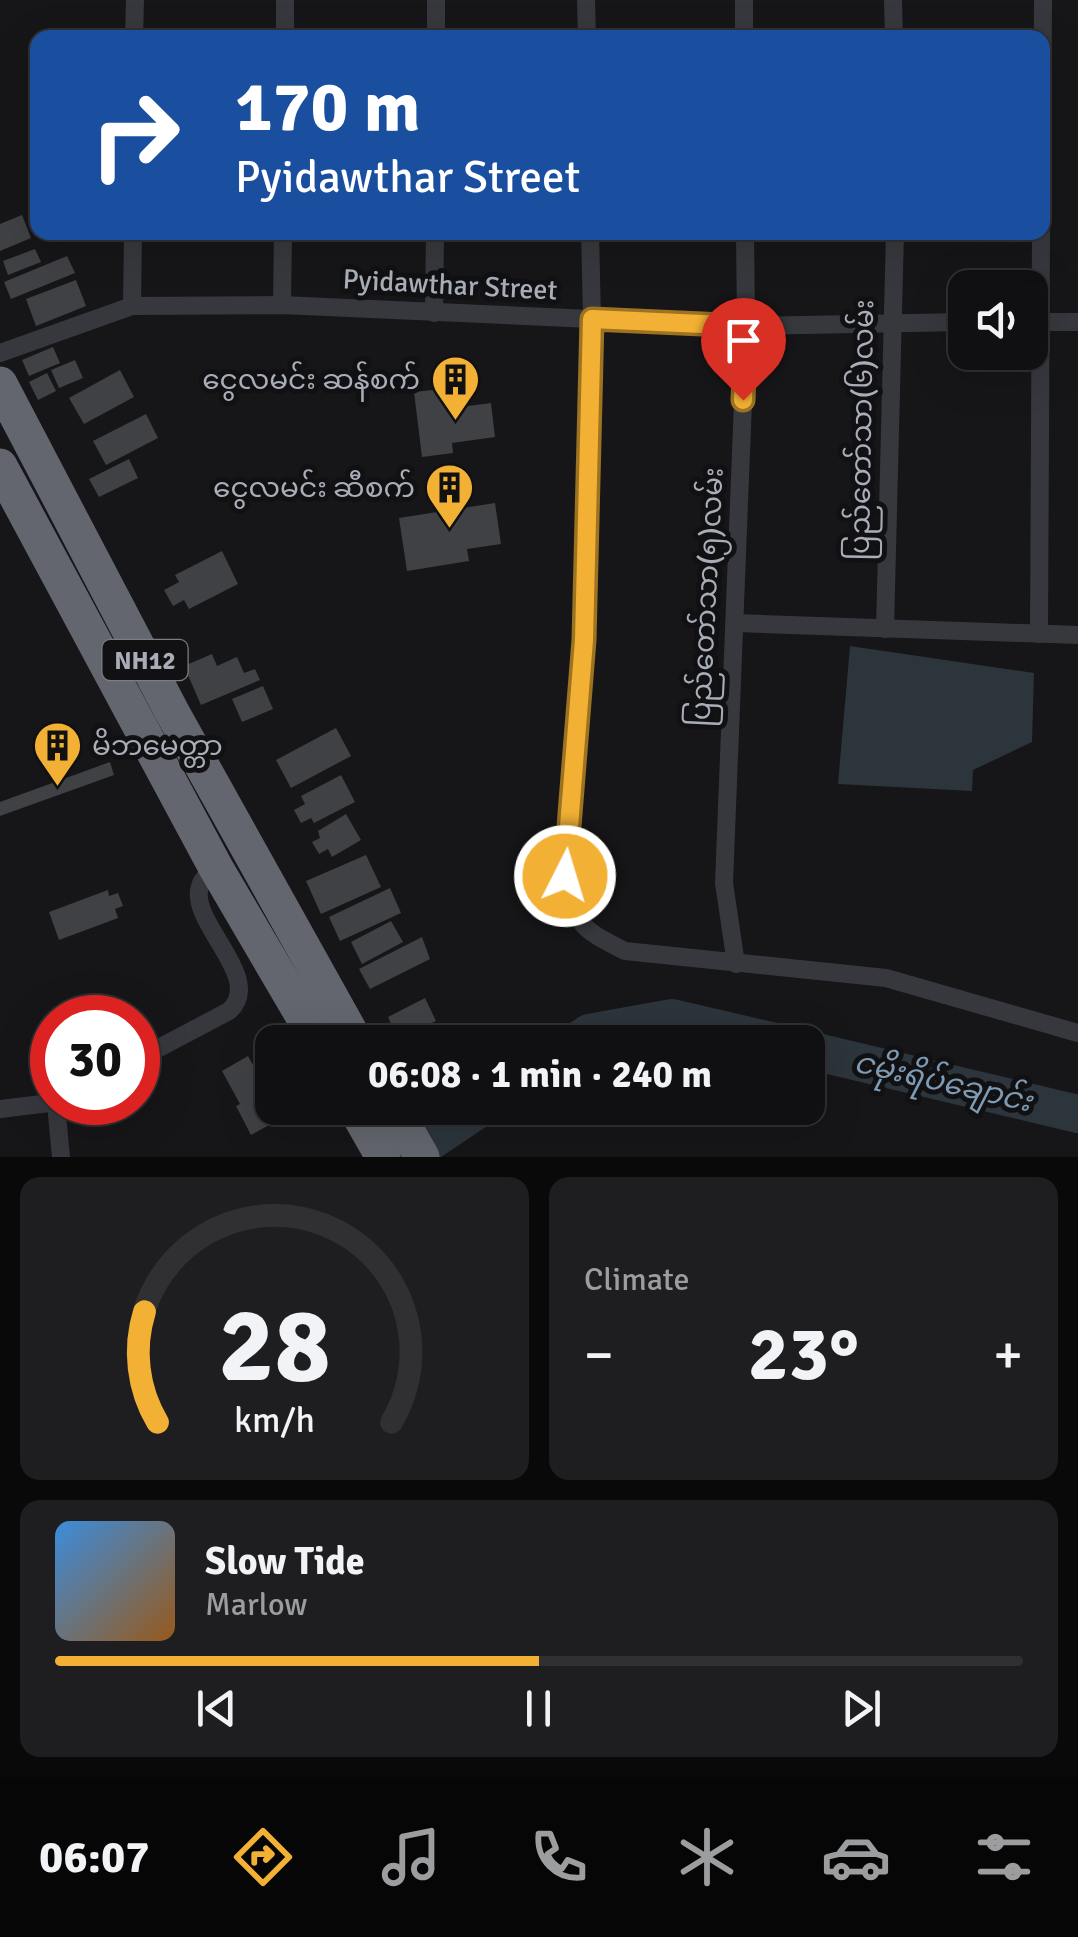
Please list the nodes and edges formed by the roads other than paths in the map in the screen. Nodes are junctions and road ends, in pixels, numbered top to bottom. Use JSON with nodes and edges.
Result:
{"nodes":[{"id":1,"x":134,"y":0,"type":"edge"},
{"id":2,"x":286,"y":0,"type":"edge"},
{"id":3,"x":436,"y":0,"type":"edge"},
{"id":4,"x":586,"y":0,"type":"edge"},
{"id":5,"x":744,"y":0,"type":"edge"},
{"id":6,"x":893,"y":0,"type":"edge"},
{"id":7,"x":1043,"y":0,"type":"edge"},
{"id":8,"x":134,"y":30,"type":"edge"},
{"id":9,"x":285,"y":30,"type":"edge"},
{"id":10,"x":436,"y":30,"type":"edge"},
{"id":11,"x":587,"y":30,"type":"edge"},
{"id":12,"x":744,"y":30,"type":"edge"},
{"id":13,"x":894,"y":30,"type":"edge"},
{"id":14,"x":1043,"y":30,"type":"edge"},
{"id":15,"x":133,"y":240,"type":"edge"},
{"id":16,"x":283,"y":240,"type":"edge"},
{"id":17,"x":435,"y":240,"type":"edge"},
{"id":18,"x":590,"y":240,"type":"edge"},
{"id":19,"x":745,"y":240,"type":"edge"},
{"id":20,"x":895,"y":240,"type":"edge"},
{"id":21,"x":1040,"y":240,"type":"edge"},
{"id":22,"x":1038,"y":270,"type":"edge"},
{"id":23,"x":282,"y":305,"type":"junction"},
{"id":24,"x":132,"y":306,"type":"junction"},
{"id":25,"x":434,"y":313,"type":"junction"},
{"id":26,"x":592,"y":319,"type":"junction"},
{"id":27,"x":892,"y":322,"type":"junction"},
{"id":28,"x":948,"y":322,"type":"edge"},
{"id":29,"x":1048,"y":322,"type":"edge"},
{"id":30,"x":1078,"y":322,"type":"edge"},
{"id":31,"x":746,"y":326,"type":"junction"},
{"id":32,"x":0,"y":353,"type":"edge"},
{"id":33,"x":1035,"y":370,"type":"edge"},
{"id":34,"x":0,"y":384,"type":"edge"},
{"id":35,"x":0,"y":466,"type":"edge"},
{"id":36,"x":80,"y":538,"type":"junction"},
{"id":37,"x":46,"y":556,"type":"junction"},
{"id":38,"x":734,"y":623,"type":"junction"},
{"id":39,"x":885,"y":629,"type":"junction"},
{"id":40,"x":1039,"y":634,"type":"junction"},
{"id":41,"x":1078,"y":635,"type":"edge"},
{"id":42,"x":216,"y":868,"type":"junction"},
{"id":43,"x":279,"y":941,"type":"junction"},
{"id":44,"x":736,"y":964,"type":"junction"},
{"id":45,"x":311,"y":1025,"type":"edge"},
{"id":46,"x":343,"y":1025,"type":"edge"},
{"id":47,"x":1078,"y":1033,"type":"edge"},
{"id":48,"x":160,"y":1048,"type":"edge"},
{"id":49,"x":30,"y":1106,"type":"edge"},
{"id":50,"x":0,"y":1109,"type":"edge"},
{"id":51,"x":59,"y":1125,"type":"edge"},
{"id":52,"x":365,"y":1125,"type":"edge"},
{"id":53,"x":404,"y":1125,"type":"edge"},
{"id":54,"x":61,"y":1157,"type":"edge"},
{"id":55,"x":383,"y":1157,"type":"edge"},
{"id":56,"x":422,"y":1157,"type":"edge"}],
"edges":[{"from":1,"to":8,"type":"street"},
{"from":2,"to":9,"type":"street"},
{"from":3,"to":10,"type":"street"},
{"from":4,"to":11,"type":"street"},
{"from":5,"to":12,"type":"street"},
{"from":6,"to":13,"type":"street"},
{"from":7,"to":14,"type":"street"},
{"from":15,"to":24,"type":"street"},
{"from":16,"to":23,"type":"street"},
{"from":17,"to":25,"type":"street"},
{"from":18,"to":26,"type":"street"},
{"from":19,"to":31,"type":"street","name":"ပြည်တော်သာ(၅)လမ်း"},
{"from":20,"to":27,"type":"street","name":"ပြည်တော်သာ(၆)လမ်း"},
{"from":21,"to":22,"type":"street"},
{"from":23,"to":24,"type":"street","name":"Pyidawthar Street"},
{"from":23,"to":25,"type":"street","name":"Pyidawthar Street"},
{"from":24,"to":32,"type":"street","name":"Pyidawthar Street"},
{"from":25,"to":26,"type":"street","name":"Pyidawthar Street"},
{"from":26,"to":31,"type":"street","name":"Pyidawthar Street"},
{"from":26,"to":44,"type":"street"},
{"from":27,"to":28,"type":"street","name":"Pyidawthar Street"},
{"from":27,"to":31,"type":"street","name":"Pyidawthar Street"},
{"from":27,"to":39,"type":"street","name":"ပြည်တော်သာ(၆)လမ်း"},
{"from":29,"to":30,"type":"street"},
{"from":31,"to":38,"type":"street","name":"ပြည်တော်သာ(၅)လမ်း"},
{"from":33,"to":40,"type":"street"},
{"from":34,"to":36,"type":"highway","number":"NH12"},
{"from":35,"to":37,"type":"highway","number":"NH12"},
{"from":36,"to":37,"type":"highway"},
{"from":36,"to":43,"type":"highway","number":"NH12"},
{"from":37,"to":42,"type":"highway","number":"NH12"},
{"from":38,"to":39,"type":"street"},
{"from":38,"to":44,"type":"street","name":"ပြည်တော်သာ(၅)လမ်း"},
{"from":39,"to":40,"type":"street"},
{"from":40,"to":41,"type":"street"},
{"from":42,"to":43,"type":"highway","number":"NH12"},
{"from":42,"to":48,"type":"street"},
{"from":43,"to":45,"type":"highway","number":"NH12"},
{"from":43,"to":46,"type":"highway","number":"NH12"},
{"from":44,"to":47,"type":"street"},
{"from":49,"to":50,"type":"street"},
{"from":51,"to":54,"type":"street"},
{"from":52,"to":55,"type":"highway"},
{"from":53,"to":56,"type":"highway"}]}
